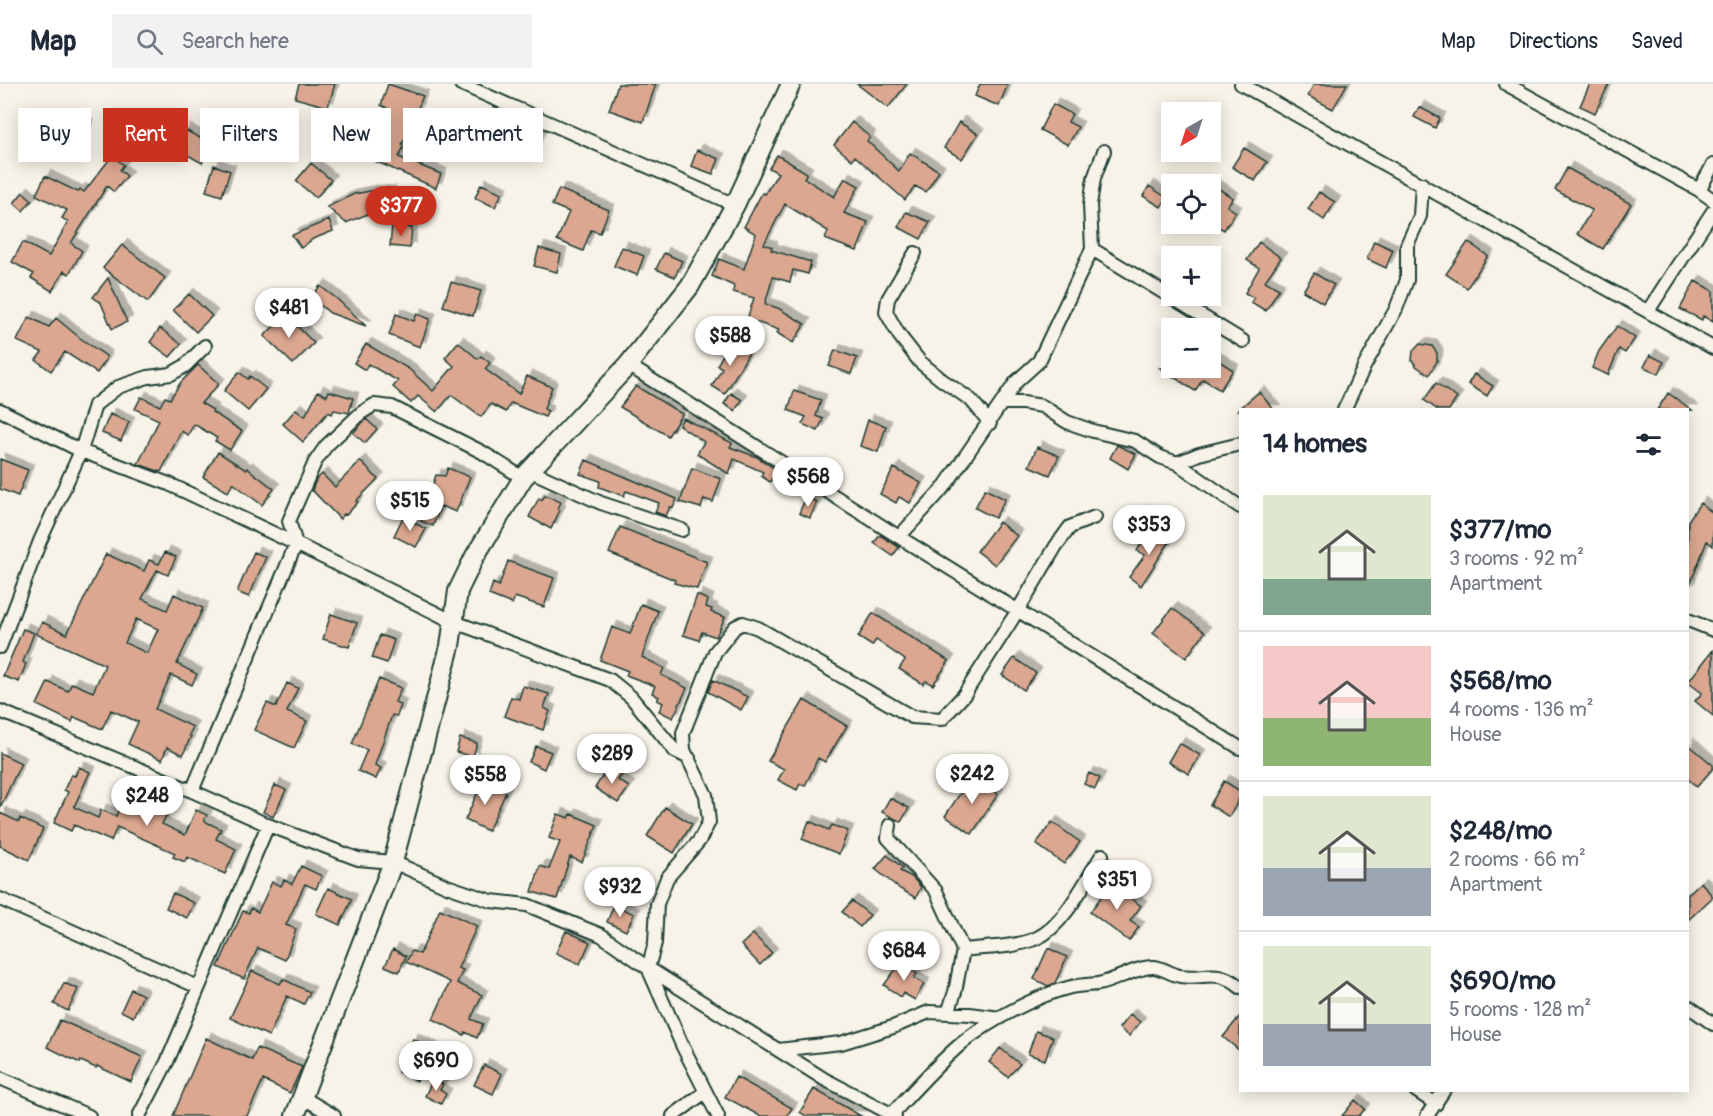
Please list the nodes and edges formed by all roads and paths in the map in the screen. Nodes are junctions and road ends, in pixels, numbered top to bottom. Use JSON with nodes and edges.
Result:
{"nodes":[{"id":1,"x":461,"y":84,"type":"edge"},
{"id":2,"x":791,"y":84,"type":"edge"},
{"id":3,"x":1241,"y":84,"type":"edge"},
{"id":4,"x":1506,"y":84,"type":"edge"},
{"id":5,"x":1104,"y":152,"type":"dead end"},
{"id":6,"x":1713,"y":165,"type":"edge"},
{"id":7,"x":1422,"y":184,"type":"junction"},
{"id":8,"x":1699,"y":190,"type":"junction"},
{"id":9,"x":1713,"y":200,"type":"edge"},
{"id":10,"x":735,"y":205,"type":"junction"},
{"id":11,"x":1713,"y":212,"type":"edge"},
{"id":12,"x":1092,"y":249,"type":"junction"},
{"id":13,"x":915,"y":253,"type":"dead end"},
{"id":14,"x":1648,"y":311,"type":"junction"},
{"id":15,"x":1243,"y":341,"type":"dead end"},
{"id":16,"x":205,"y":346,"type":"dead end"},
{"id":17,"x":1713,"y":348,"type":"edge"},
{"id":18,"x":628,"y":364,"type":"junction"},
{"id":19,"x":1002,"y":403,"type":"junction"},
{"id":20,"x":1345,"y":408,"type":"edge"},
{"id":21,"x":0,"y":410,"type":"edge"},
{"id":22,"x":990,"y":423,"type":"junction"},
{"id":23,"x":1239,"y":444,"type":"edge"},
{"id":24,"x":81,"y":451,"type":"junction"},
{"id":25,"x":1177,"y":463,"type":"junction"},
{"id":26,"x":527,"y":474,"type":"junction"},
{"id":27,"x":1239,"y":506,"type":"edge"},
{"id":28,"x":1095,"y":517,"type":"dead end"},
{"id":29,"x":681,"y":530,"type":"dead end"},
{"id":30,"x":898,"y":537,"type":"junction"},
{"id":31,"x":296,"y":544,"type":"junction"},
{"id":32,"x":1018,"y":610,"type":"junction"},
{"id":33,"x":1689,"y":620,"type":"edge"},
{"id":34,"x":452,"y":621,"type":"junction"},
{"id":35,"x":1713,"y":630,"type":"edge"},
{"id":36,"x":0,"y":646,"type":"edge"},
{"id":37,"x":0,"y":711,"type":"edge"},
{"id":38,"x":1239,"y":747,"type":"edge"},
{"id":39,"x":688,"y":758,"type":"junction"},
{"id":40,"x":192,"y":790,"type":"junction"},
{"id":41,"x":268,"y":825,"type":"junction"},
{"id":42,"x":890,"y":825,"type":"dead end"},
{"id":43,"x":1102,"y":855,"type":"dead end"},
{"id":44,"x":393,"y":862,"type":"junction"},
{"id":45,"x":0,"y":899,"type":"edge"},
{"id":46,"x":963,"y":950,"type":"junction"},
{"id":47,"x":648,"y":968,"type":"junction"},
{"id":48,"x":1239,"y":986,"type":"edge"},
{"id":49,"x":198,"y":987,"type":"junction"},
{"id":50,"x":1689,"y":1007,"type":"edge"},
{"id":51,"x":948,"y":1013,"type":"junction"},
{"id":52,"x":1000,"y":1018,"type":"junction"},
{"id":53,"x":1713,"y":1024,"type":"edge"},
{"id":54,"x":778,"y":1050,"type":"junction"},
{"id":55,"x":0,"y":1078,"type":"edge"},
{"id":56,"x":705,"y":1092,"type":"junction"},
{"id":57,"x":1418,"y":1092,"type":"edge"},
{"id":58,"x":1443,"y":1092,"type":"edge"},
{"id":59,"x":302,"y":1097,"type":"junction"},
{"id":60,"x":1436,"y":1104,"type":"junction"},
{"id":61,"x":894,"y":1115,"type":"edge"},
{"id":62,"x":89,"y":1116,"type":"edge"},
{"id":63,"x":139,"y":1116,"type":"edge"},
{"id":64,"x":295,"y":1116,"type":"edge"},
{"id":65,"x":334,"y":1116,"type":"edge"},
{"id":66,"x":673,"y":1116,"type":"edge"},
{"id":67,"x":718,"y":1116,"type":"edge"},
{"id":68,"x":1427,"y":1116,"type":"edge"}],
"edges":[{"from":1,"to":10,"type":"street"},
{"from":2,"to":10,"type":"main road"},
{"from":3,"to":7,"type":"street"},
{"from":4,"to":8,"type":"street"},
{"from":5,"to":12,"type":"street"},
{"from":6,"to":8,"type":"street"},
{"from":7,"to":14,"type":"street"},
{"from":7,"to":20,"type":"street"},
{"from":8,"to":9,"type":"street"},
{"from":10,"to":18,"type":"main road"},
{"from":11,"to":14,"type":"street"},
{"from":12,"to":15,"type":"street"},
{"from":12,"to":19,"type":"street"},
{"from":13,"to":22,"type":"street"},
{"from":14,"to":17,"type":"street"},
{"from":16,"to":24,"type":"street"},
{"from":18,"to":26,"type":"main road"},
{"from":18,"to":30,"type":"street"},
{"from":19,"to":22,"type":"street"},
{"from":19,"to":25,"type":"street"},
{"from":21,"to":24,"type":"street"},
{"from":22,"to":30,"type":"street"},
{"from":23,"to":25,"type":"street"},
{"from":24,"to":31,"type":"street"},
{"from":24,"to":36,"type":"street"},
{"from":25,"to":27,"type":"street"},
{"from":26,"to":29,"type":"street"},
{"from":26,"to":31,"type":"street"},
{"from":26,"to":34,"type":"main road"},
{"from":28,"to":32,"type":"street"},
{"from":30,"to":32,"type":"street"},
{"from":31,"to":34,"type":"street"},
{"from":31,"to":40,"type":"street"},
{"from":32,"to":38,"type":"street"},
{"from":32,"to":39,"type":"street"},
{"from":33,"to":35,"type":"street"},
{"from":34,"to":39,"type":"street"},
{"from":34,"to":44,"type":"main road"},
{"from":37,"to":40,"type":"street"},
{"from":39,"to":47,"type":"street"},
{"from":40,"to":41,"type":"street"},
{"from":41,"to":44,"type":"street"},
{"from":41,"to":49,"type":"street"},
{"from":42,"to":46,"type":"street"},
{"from":43,"to":46,"type":"street"},
{"from":44,"to":47,"type":"street"},
{"from":44,"to":59,"type":"main road"},
{"from":45,"to":49,"type":"street"},
{"from":46,"to":51,"type":"street"},
{"from":47,"to":54,"type":"street"},
{"from":47,"to":56,"type":"street"},
{"from":48,"to":52,"type":"street"},
{"from":49,"to":63,"type":"street"},
{"from":50,"to":53,"type":"street"},
{"from":51,"to":52,"type":"street"},
{"from":51,"to":54,"type":"street"},
{"from":52,"to":61,"type":"street"},
{"from":54,"to":61,"type":"street"},
{"from":55,"to":62,"type":"street"},
{"from":56,"to":66,"type":"street"},
{"from":56,"to":67,"type":"street"},
{"from":57,"to":60,"type":"street"},
{"from":58,"to":60,"type":"street"},
{"from":59,"to":64,"type":"main road"},
{"from":59,"to":65,"type":"street"},
{"from":60,"to":68,"type":"street"}]}
